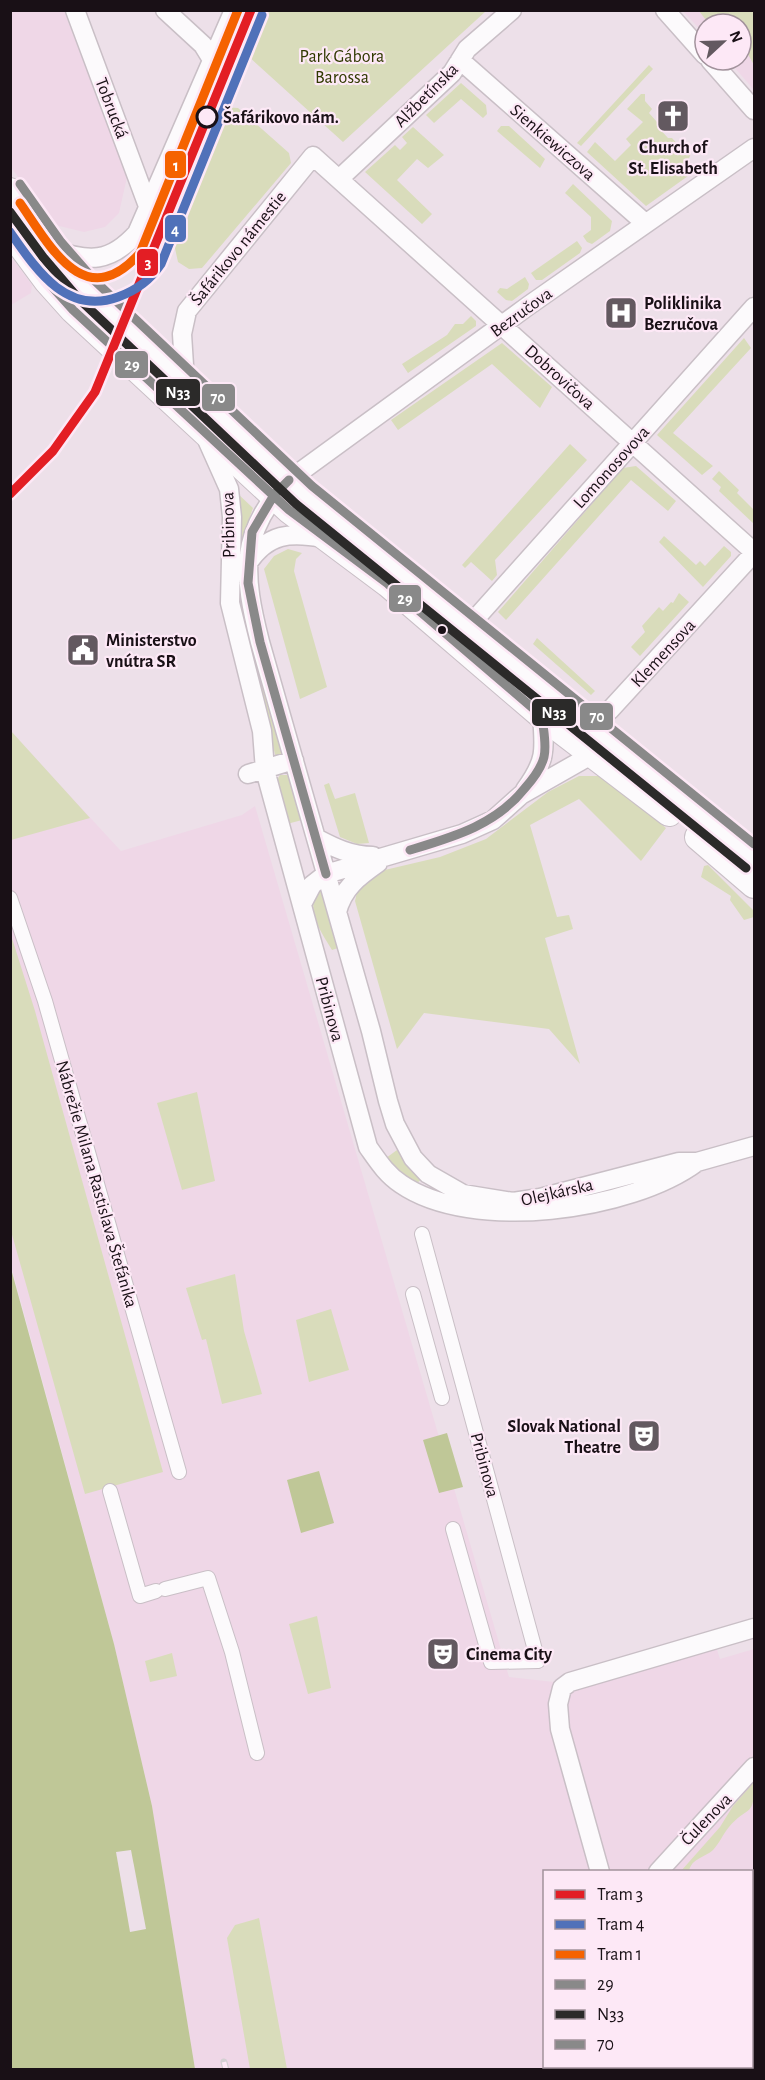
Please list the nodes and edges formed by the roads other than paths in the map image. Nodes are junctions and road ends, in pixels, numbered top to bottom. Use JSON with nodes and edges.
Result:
{"nodes":[{"id":1,"x":75,"y":10,"type":"edge"},
{"id":2,"x":165,"y":10,"type":"edge"},
{"id":3,"x":234,"y":10,"type":"edge"},
{"id":4,"x":512,"y":10,"type":"edge"},
{"id":5,"x":665,"y":10,"type":"edge"},
{"id":6,"x":693,"y":42,"type":"edge"},
{"id":7,"x":211,"y":58,"type":"junction"},
{"id":8,"x":460,"y":60,"type":"junction"},
{"id":9,"x":721,"y":72,"type":"edge"},
{"id":10,"x":754,"y":110,"type":"edge"},
{"id":11,"x":754,"y":147,"type":"edge"},
{"id":12,"x":339,"y":179,"type":"junction"},
{"id":13,"x":10,"y":191,"type":"edge"},
{"id":14,"x":148,"y":206,"type":"junction"},
{"id":15,"x":645,"y":223,"type":"junction"},
{"id":16,"x":10,"y":231,"type":"edge"},
{"id":17,"x":52,"y":249,"type":"junction"},
{"id":18,"x":754,"y":307,"type":"edge"},
{"id":19,"x":502,"y":326,"type":"junction"},
{"id":20,"x":185,"y":381,"type":"junction"},
{"id":21,"x":201,"y":427,"type":"junction"},
{"id":22,"x":633,"y":443,"type":"junction"},
{"id":23,"x":281,"y":488,"type":"junction"},
{"id":24,"x":325,"y":538,"type":"junction"},
{"id":25,"x":754,"y":552,"type":"edge"},
{"id":26,"x":248,"y":563,"type":"junction"},
{"id":27,"x":468,"y":627,"type":"junction"},
{"id":28,"x":550,"y":722,"type":"junction"},
{"id":29,"x":589,"y":725,"type":"junction"},
{"id":30,"x":618,"y":750,"type":"junction"},
{"id":31,"x":593,"y":754,"type":"junction"},
{"id":32,"x":294,"y":760,"type":"junction"},
{"id":33,"x":257,"y":772,"type":"junction"},
{"id":34,"x":521,"y":795,"type":"junction"},
{"id":35,"x":316,"y":838,"type":"junction"},
{"id":36,"x":390,"y":856,"type":"junction"},
{"id":37,"x":754,"y":860,"type":"edge"},
{"id":38,"x":326,"y":874,"type":"junction"},
{"id":39,"x":754,"y":885,"type":"edge"},
{"id":40,"x":10,"y":898,"type":"edge"},
{"id":41,"x":302,"y":904,"type":"junction"},
{"id":42,"x":337,"y":912,"type":"junction"},
{"id":43,"x":402,"y":1140,"type":"joint"},
{"id":44,"x":754,"y":1146,"type":"edge"},
{"id":45,"x":697,"y":1161,"type":"junction"},
{"id":46,"x":450,"y":1205,"type":"joint"},
{"id":47,"x":422,"y":1233,"type":"dead end"},
{"id":48,"x":413,"y":1294,"type":"dead end"},
{"id":49,"x":442,"y":1398,"type":"dead end"},
{"id":50,"x":179,"y":1472,"type":"dead end"},
{"id":51,"x":110,"y":1491,"type":"dead end"},
{"id":52,"x":453,"y":1529,"type":"dead end"},
{"id":53,"x":754,"y":1628,"type":"edge"},
{"id":54,"x":257,"y":1753,"type":"dead end"},
{"id":55,"x":754,"y":1767,"type":"edge"},
{"id":56,"x":599,"y":1870,"type":"edge"},
{"id":57,"x":659,"y":1870,"type":"edge"}],
"edges":[{"from":1,"to":14,"type":"street","name":"Tobrucká"},
{"from":2,"to":7,"type":"street"},
{"from":3,"to":7,"type":"street"},
{"from":4,"to":8,"type":"street","name":"Alžbetínska"},
{"from":5,"to":6,"type":"street"},
{"from":7,"to":14,"type":"street"},
{"from":8,"to":12,"type":"street","name":"Alžbetínska"},
{"from":8,"to":15,"type":"street","name":"Sienkiewiczova"},
{"from":9,"to":10,"type":"street"},
{"from":11,"to":15,"type":"street","name":"Bezručova"},
{"from":12,"to":19,"type":"street","name":"Dobrovičova"},
{"from":12,"to":20,"type":"street","name":"Šafárikovo námestie"},
{"from":13,"to":17,"type":"main road"},
{"from":14,"to":17,"type":"street"},
{"from":15,"to":19,"type":"street","name":"Bezručova"},
{"from":16,"to":21,"type":"main road"},
{"from":17,"to":20,"type":"main road"},
{"from":18,"to":22,"type":"street","name":"Lomonosovova"},
{"from":19,"to":22,"type":"street","name":"Dobrovičova"},
{"from":19,"to":23,"type":"street","name":"Bezručova"},
{"from":20,"to":23,"type":"main road"},
{"from":21,"to":23,"type":"main road"},
{"from":21,"to":33,"type":"street","name":"Pribinova"},
{"from":22,"to":25,"type":"street","name":"Dobrovičova"},
{"from":22,"to":27,"type":"street","name":"Lomonosovova"},
{"from":23,"to":24,"type":"main road"},
{"from":23,"to":26,"type":"street","name":"Pribinova"},
{"from":23,"to":27,"type":"main road"},
{"from":24,"to":26,"type":"street"},
{"from":24,"to":28,"type":"main road"},
{"from":25,"to":29,"type":"street","name":"Klemensova"},
{"from":26,"to":32,"type":"street","name":"Pribinova"},
{"from":27,"to":29,"type":"main road"},
{"from":28,"to":29,"type":"street","name":"Klemensova"},
{"from":28,"to":31,"type":"main road"},
{"from":28,"to":34,"type":"street"},
{"from":29,"to":30,"type":"main road"},
{"from":30,"to":31,"type":"street"},
{"from":30,"to":37,"type":"main road"},
{"from":31,"to":34,"type":"street"},
{"from":31,"to":39,"type":"main road"},
{"from":32,"to":33,"type":"street"},
{"from":32,"to":35,"type":"street","name":"Pribinova"},
{"from":33,"to":41,"type":"street","name":"Pribinova"},
{"from":34,"to":36,"type":"street"},
{"from":35,"to":36,"type":"street"},
{"from":35,"to":38,"type":"street","name":"Pribinova"},
{"from":36,"to":38,"type":"street"},
{"from":36,"to":42,"type":"street"},
{"from":38,"to":41,"type":"street"},
{"from":38,"to":42,"type":"street","name":"Pribinova"},
{"from":40,"to":50,"type":"street","name":"Nábrežie Milana Rastislava Štefánika"},
{"from":41,"to":46,"type":"street","name":"Pribinova"},
{"from":42,"to":43,"type":"street","name":"Pribinova"},
{"from":43,"to":45,"type":"street","name":"Olejkárska"},
{"from":44,"to":45,"type":"street","name":"Olejkárska"},
{"from":45,"to":46,"type":"street","name":"Olejkárska"},
{"from":47,"to":52,"type":"street","name":"Pribinova"},
{"from":48,"to":49,"type":"street"},
{"from":51,"to":54,"type":"street"},
{"from":53,"to":56,"type":"street"},
{"from":55,"to":57,"type":"street","name":"Čulenova"}]}
